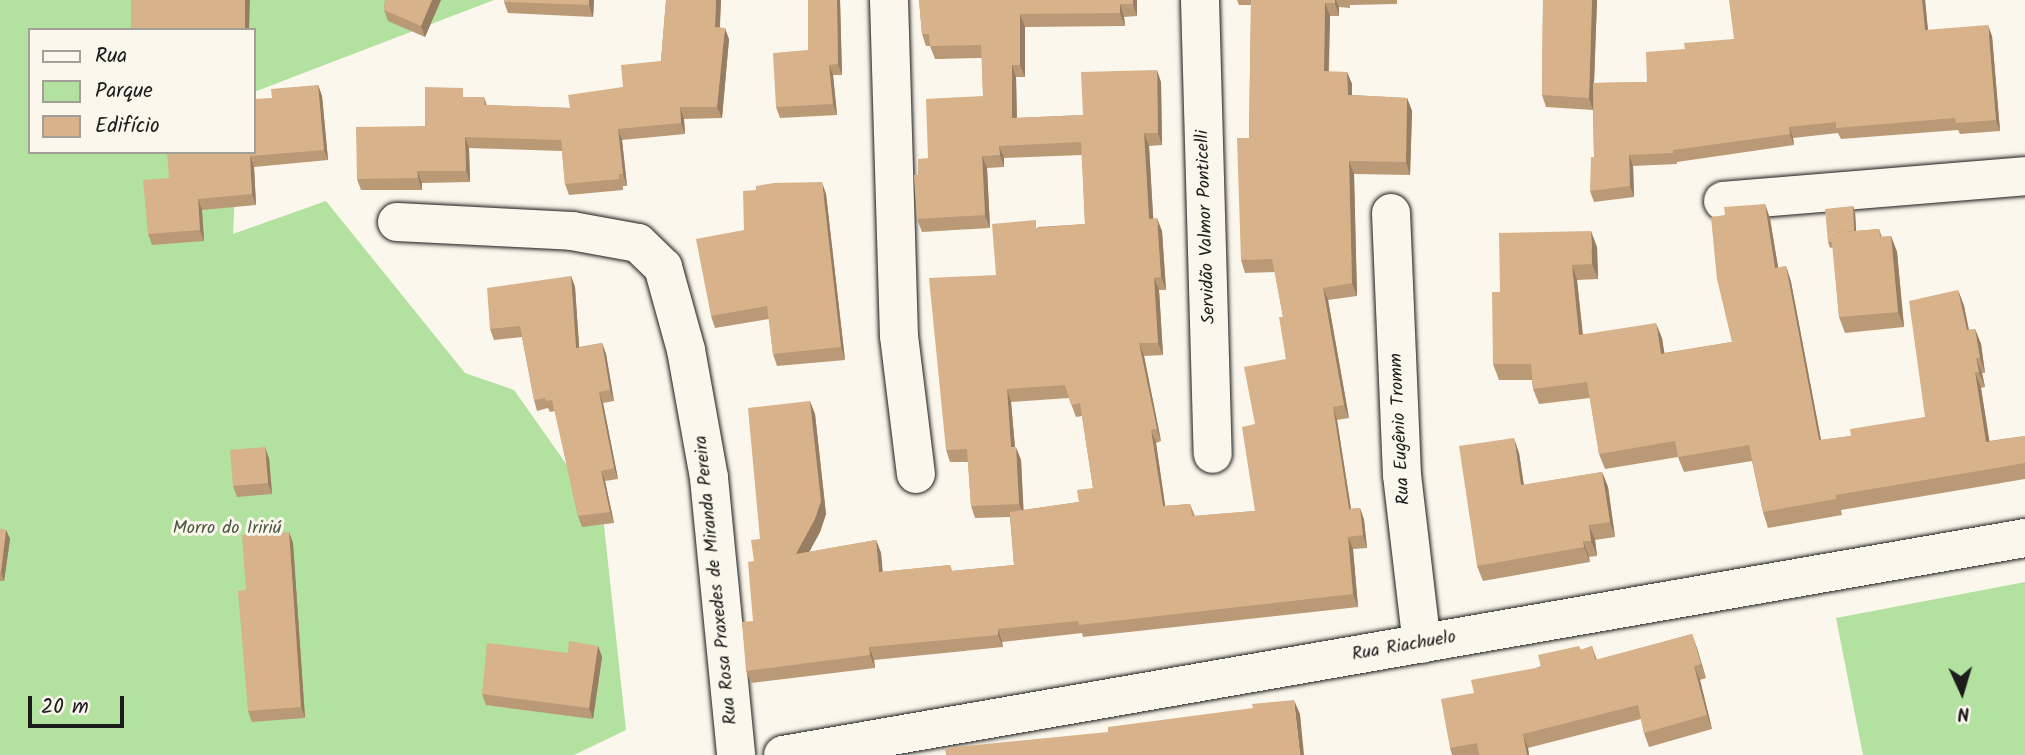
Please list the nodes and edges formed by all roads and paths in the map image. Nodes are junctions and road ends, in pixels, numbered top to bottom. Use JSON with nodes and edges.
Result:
{"nodes":[{"id":1,"x":889,"y":0,"type":"edge"},
{"id":2,"x":1200,"y":0,"type":"edge"},
{"id":3,"x":2025,"y":176,"type":"edge"},
{"id":4,"x":1723,"y":201,"type":"dead end"},
{"id":5,"x":1391,"y":213,"type":"dead end"},
{"id":6,"x":397,"y":222,"type":"dead end"},
{"id":7,"x":1213,"y":454,"type":"dead end"},
{"id":8,"x":916,"y":474,"type":"dead end"},
{"id":9,"x":2025,"y":538,"type":"edge"},
{"id":10,"x":1422,"y":644,"type":"junction"},
{"id":11,"x":878,"y":747,"type":"edge"},
{"id":12,"x":736,"y":755,"type":"edge"},
{"id":13,"x":783,"y":755,"type":"edge"}],
"edges":[{"from":1,"to":8,"type":"street"},
{"from":2,"to":7,"type":"street","name":"Servidão Valmor Ponticelli"},
{"from":3,"to":4,"type":"street"},
{"from":5,"to":10,"type":"street","name":"Rua Eugênio Tromm"},
{"from":6,"to":12,"type":"street","name":"Rua Rosa Praxedes de Miranda Pereira"},
{"from":9,"to":10,"type":"street","name":"Rua Riachuelo"},
{"from":10,"to":11,"type":"street","name":"Rua Riachuelo"},
{"from":11,"to":13,"type":"street","name":"Rua Riachuelo"}]}
